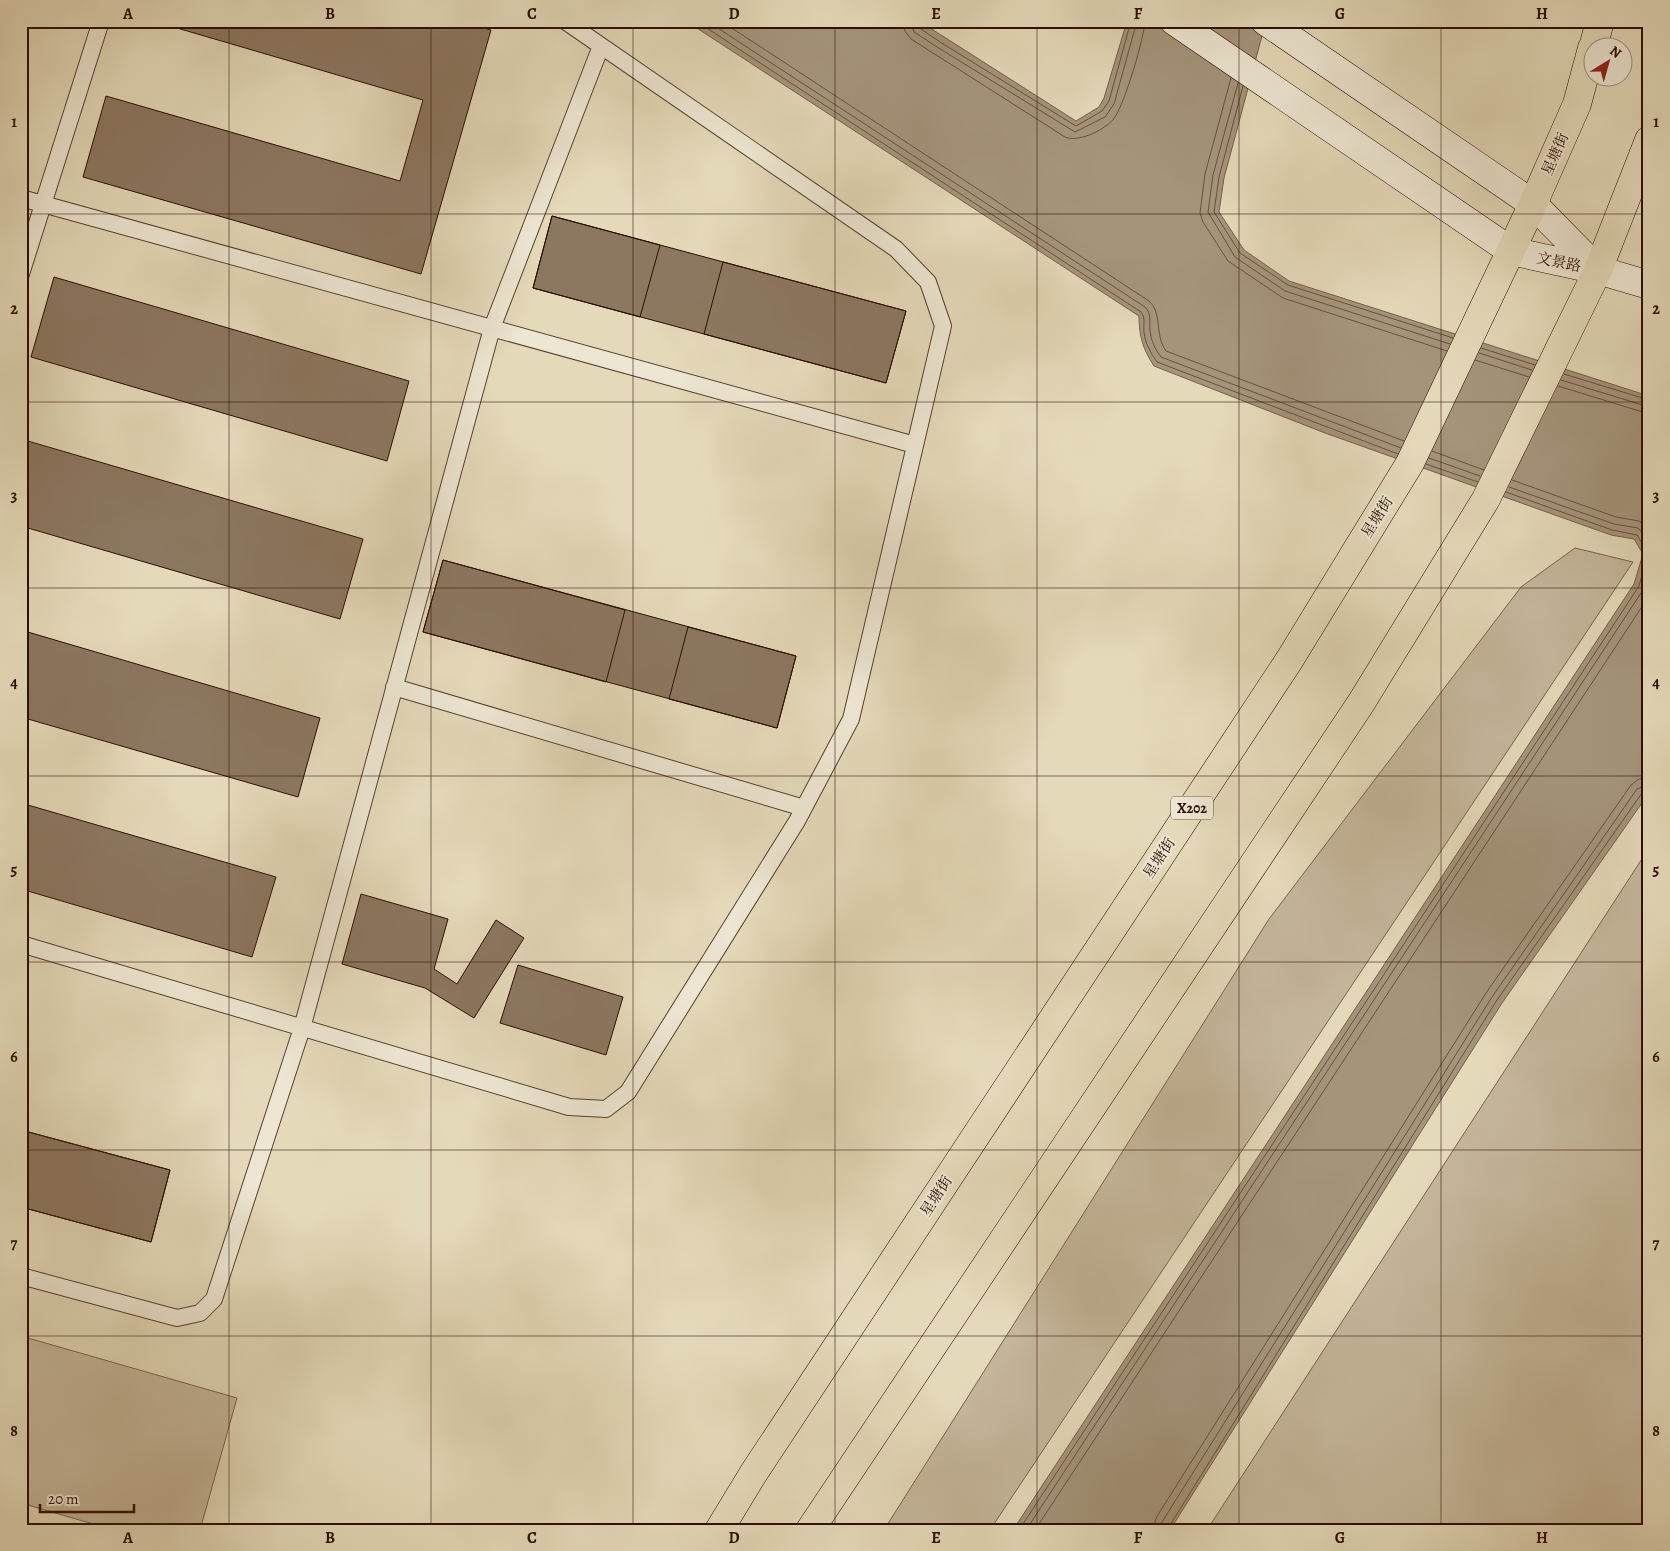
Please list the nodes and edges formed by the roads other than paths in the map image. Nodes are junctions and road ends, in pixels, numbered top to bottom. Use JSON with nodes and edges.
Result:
{"nodes":[{"id":1,"x":101,"y":21,"type":"edge"},
{"id":2,"x":565,"y":21,"type":"edge"},
{"id":3,"x":1174,"y":21,"type":"edge"},
{"id":4,"x":1600,"y":21,"type":"edge"},
{"id":5,"x":1272,"y":26,"type":"edge"},
{"id":6,"x":1596,"y":38,"type":"edge"},
{"id":7,"x":601,"y":46,"type":"junction"},
{"id":8,"x":1582,"y":86,"type":"edge"},
{"id":9,"x":1649,"y":140,"type":"edge"},
{"id":10,"x":21,"y":198,"type":"edge"},
{"id":11,"x":44,"y":204,"type":"junction"},
{"id":12,"x":1533,"y":204,"type":"junction"},
{"id":13,"x":1511,"y":251,"type":"junction"},
{"id":14,"x":1598,"y":270,"type":"junction"},
{"id":15,"x":21,"y":274,"type":"edge"},
{"id":16,"x":1649,"y":285,"type":"edge"},
{"id":17,"x":492,"y":328,"type":"junction"},
{"id":18,"x":916,"y":445,"type":"junction"},
{"id":19,"x":394,"y":687,"type":"junction"},
{"id":20,"x":804,"y":808,"type":"junction"},
{"id":21,"x":21,"y":944,"type":"edge"},
{"id":22,"x":302,"y":1028,"type":"junction"},
{"id":23,"x":21,"y":1276,"type":"edge"},
{"id":24,"x":719,"y":1530,"type":"edge"},
{"id":25,"x":810,"y":1530,"type":"edge"}],
"edges":[{"from":1,"to":11,"type":"lane"},
{"from":2,"to":7,"type":"lane"},
{"from":3,"to":13,"type":"main road","name":"文景路"},
{"from":4,"to":6,"type":"main road","name":"星塘街","number":"X202"},
{"from":5,"to":12,"type":"main road","name":"文景路"},
{"from":7,"to":17,"type":"lane"},
{"from":7,"to":18,"type":"lane"},
{"from":8,"to":12,"type":"main road","name":"星塘街","number":"X202"},
{"from":9,"to":14,"type":"main road"},
{"from":10,"to":11,"type":"lane"},
{"from":11,"to":15,"type":"lane"},
{"from":11,"to":17,"type":"lane"},
{"from":12,"to":13,"type":"main road","name":"星塘街","number":"X202"},
{"from":12,"to":14,"type":"main road","name":"文景路"},
{"from":13,"to":14,"type":"main road","name":"文景路"},
{"from":13,"to":24,"type":"main road","name":"星塘街","number":"X202"},
{"from":14,"to":16,"type":"main road"},
{"from":14,"to":25,"type":"main road"},
{"from":17,"to":18,"type":"lane"},
{"from":17,"to":19,"type":"lane"},
{"from":18,"to":20,"type":"lane"},
{"from":19,"to":20,"type":"lane"},
{"from":19,"to":22,"type":"lane"},
{"from":20,"to":22,"type":"lane"},
{"from":21,"to":22,"type":"lane"},
{"from":22,"to":23,"type":"lane"}]}
